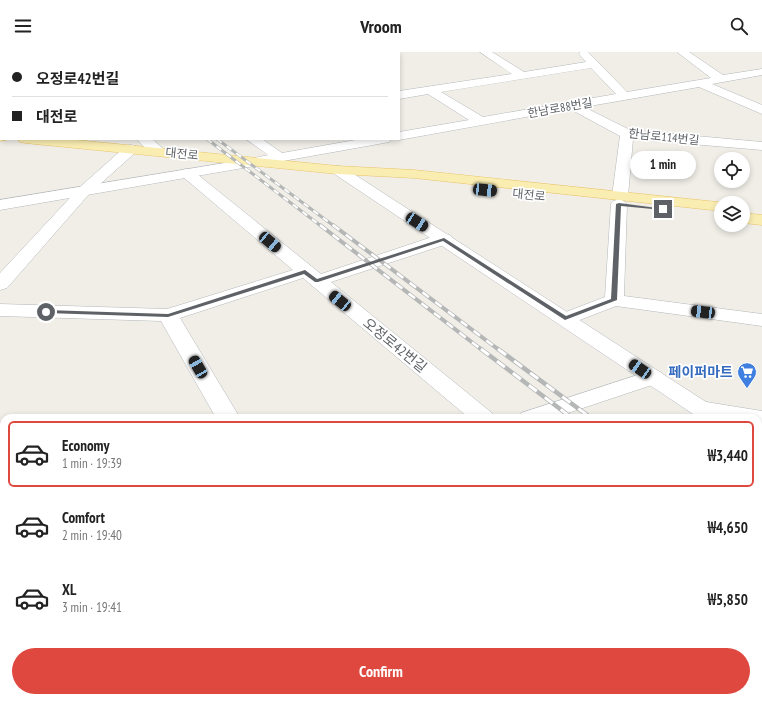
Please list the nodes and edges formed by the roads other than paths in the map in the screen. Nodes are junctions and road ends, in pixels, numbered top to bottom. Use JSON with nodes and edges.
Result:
{"nodes":[{"id":1,"x":485,"y":52,"type":"edge"},
{"id":2,"x":582,"y":52,"type":"edge"},
{"id":3,"x":682,"y":52,"type":"edge"},
{"id":4,"x":594,"y":64,"type":"junction"},
{"id":5,"x":762,"y":72,"type":"edge"},
{"id":6,"x":523,"y":76,"type":"junction"},
{"id":7,"x":722,"y":80,"type":"junction"},
{"id":8,"x":700,"y":84,"type":"junction"},
{"id":9,"x":430,"y":90,"type":"junction"},
{"id":10,"x":400,"y":95,"type":"edge"},
{"id":11,"x":625,"y":97,"type":"junction"},
{"id":12,"x":573,"y":106,"type":"junction"},
{"id":13,"x":762,"y":110,"type":"edge"},
{"id":14,"x":482,"y":122,"type":"junction"},
{"id":15,"x":627,"y":134,"type":"junction"},
{"id":16,"x":400,"y":136,"type":"edge"},
{"id":17,"x":36,"y":140,"type":"edge"},
{"id":18,"x":145,"y":140,"type":"edge"},
{"id":19,"x":254,"y":140,"type":"edge"},
{"id":20,"x":378,"y":140,"type":"edge"},
{"id":21,"x":762,"y":146,"type":"edge"},
{"id":22,"x":131,"y":149,"type":"junction"},
{"id":23,"x":160,"y":152,"type":"junction"},
{"id":24,"x":279,"y":157,"type":"junction"},
{"id":25,"x":255,"y":162,"type":"junction"},
{"id":26,"x":338,"y":170,"type":"junction"},
{"id":27,"x":187,"y":174,"type":"junction"},
{"id":28,"x":85,"y":190,"type":"junction"},
{"id":29,"x":619,"y":200,"type":"junction"},
{"id":30,"x":0,"y":206,"type":"edge"},
{"id":31,"x":714,"y":206,"type":"edge"},
{"id":32,"x":750,"y":210,"type":"edge"},
{"id":33,"x":762,"y":211,"type":"edge"},
{"id":34,"x":714,"y":214,"type":"edge"},
{"id":35,"x":750,"y":219,"type":"edge"},
{"id":36,"x":762,"y":220,"type":"edge"},
{"id":37,"x":444,"y":239,"type":"junction"},
{"id":38,"x":311,"y":277,"type":"junction"},
{"id":39,"x":0,"y":284,"type":"edge"},
{"id":40,"x":614,"y":300,"type":"junction"},
{"id":41,"x":0,"y":310,"type":"edge"},
{"id":42,"x":168,"y":315,"type":"junction"},
{"id":43,"x":565,"y":319,"type":"junction"},
{"id":44,"x":762,"y":320,"type":"edge"},
{"id":45,"x":653,"y":377,"type":"junction"},
{"id":46,"x":707,"y":413,"type":"edge"},
{"id":47,"x":226,"y":414,"type":"edge"},
{"id":48,"x":479,"y":414,"type":"edge"},
{"id":49,"x":541,"y":414,"type":"edge"}],
"edges":[{"from":1,"to":6,"type":"street"},
{"from":2,"to":4,"type":"street"},
{"from":3,"to":7,"type":"street"},
{"from":4,"to":6,"type":"street"},
{"from":4,"to":11,"type":"street"},
{"from":5,"to":7,"type":"street","name":"한남로88번길"},
{"from":6,"to":9,"type":"street"},
{"from":7,"to":8,"type":"street","name":"한남로88번길"},
{"from":8,"to":11,"type":"street","name":"한남로88번길"},
{"from":8,"to":13,"type":"street"},
{"from":9,"to":10,"type":"street"},
{"from":9,"to":14,"type":"street"},
{"from":11,"to":12,"type":"street","name":"한남로88번길"},
{"from":12,"to":14,"type":"street","name":"한남로88번길"},
{"from":12,"to":15,"type":"street","name":"한남로114번길"},
{"from":14,"to":16,"type":"street","name":"한남로88번길"},
{"from":15,"to":21,"type":"street","name":"한남로114번길"},
{"from":15,"to":29,"type":"street"},
{"from":17,"to":22,"type":"main road","name":"대전로"},
{"from":18,"to":23,"type":"street"},
{"from":19,"to":24,"type":"street"},
{"from":20,"to":24,"type":"street"},
{"from":22,"to":23,"type":"main road","name":"대전로"},
{"from":22,"to":28,"type":"street"},
{"from":23,"to":25,"type":"main road","name":"대전로"},
{"from":24,"to":25,"type":"street"},
{"from":25,"to":26,"type":"main road","name":"대전로"},
{"from":25,"to":27,"type":"street"},
{"from":26,"to":29,"type":"main road","name":"대전로"},
{"from":26,"to":37,"type":"street"},
{"from":27,"to":28,"type":"street"},
{"from":27,"to":38,"type":"street","name":"오정로42번길"},
{"from":28,"to":30,"type":"street"},
{"from":28,"to":39,"type":"street"},
{"from":29,"to":31,"type":"main road","name":"대전로"},
{"from":29,"to":34,"type":"main road","name":"대전로"},
{"from":29,"to":40,"type":"street"},
{"from":32,"to":33,"type":"main road"},
{"from":35,"to":36,"type":"main road"},
{"from":37,"to":38,"type":"street"},
{"from":37,"to":43,"type":"street"},
{"from":38,"to":42,"type":"street"},
{"from":38,"to":48,"type":"street","name":"오정로42번길"},
{"from":40,"to":43,"type":"street"},
{"from":40,"to":44,"type":"street"},
{"from":41,"to":42,"type":"street"},
{"from":42,"to":47,"type":"street"},
{"from":43,"to":45,"type":"street"},
{"from":45,"to":46,"type":"street"},
{"from":45,"to":49,"type":"street"}]}
